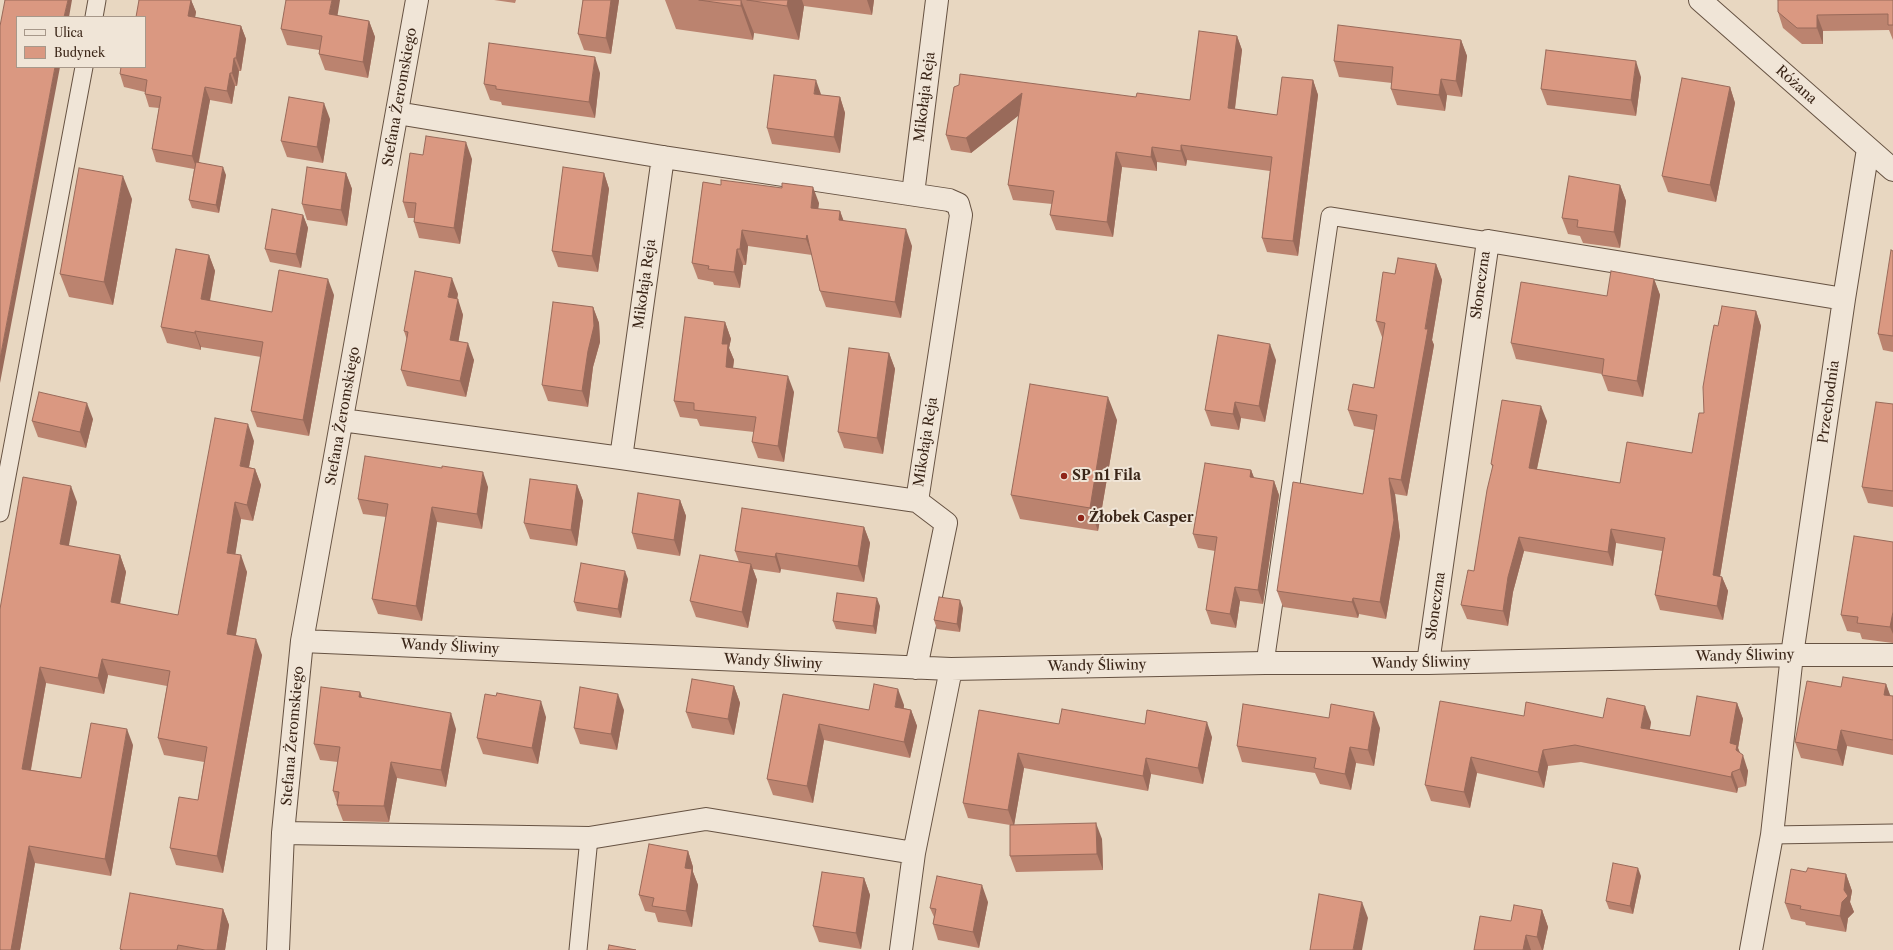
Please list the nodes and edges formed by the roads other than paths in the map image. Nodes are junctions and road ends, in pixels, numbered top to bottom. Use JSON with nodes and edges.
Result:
{"nodes":[{"id":1,"x":97,"y":0,"type":"edge"},
{"id":2,"x":417,"y":0,"type":"edge"},
{"id":3,"x":936,"y":0,"type":"edge"},
{"id":4,"x":1700,"y":0,"type":"edge"},
{"id":5,"x":94,"y":16,"type":"edge"},
{"id":6,"x":84,"y":68,"type":"edge"},
{"id":7,"x":398,"y":113,"type":"junction"},
{"id":8,"x":1868,"y":149,"type":"junction"},
{"id":9,"x":663,"y":157,"type":"junction"},
{"id":10,"x":1893,"y":170,"type":"edge"},
{"id":11,"x":913,"y":194,"type":"junction"},
{"id":12,"x":1488,"y":241,"type":"junction"},
{"id":13,"x":1844,"y":299,"type":"junction"},
{"id":14,"x":342,"y":420,"type":"junction"},
{"id":15,"x":621,"y":458,"type":"junction"},
{"id":16,"x":917,"y":501,"type":"junction"},
{"id":17,"x":0,"y":513,"type":"edge"},
{"id":18,"x":302,"y":641,"type":"junction"},
{"id":19,"x":1792,"y":655,"type":"junction"},
{"id":20,"x":1893,"y":655,"type":"edge"},
{"id":21,"x":1265,"y":663,"type":"junction"},
{"id":22,"x":1428,"y":663,"type":"junction"},
{"id":23,"x":916,"y":668,"type":"junction"},
{"id":24,"x":951,"y":669,"type":"junction"},
{"id":25,"x":284,"y":833,"type":"junction"},
{"id":26,"x":1893,"y":833,"type":"edge"},
{"id":27,"x":1772,"y":835,"type":"junction"},
{"id":28,"x":589,"y":838,"type":"junction"},
{"id":29,"x":914,"y":852,"type":"junction"},
{"id":30,"x":278,"y":950,"type":"edge"},
{"id":31,"x":578,"y":950,"type":"edge"},
{"id":32,"x":901,"y":950,"type":"edge"},
{"id":33,"x":1751,"y":950,"type":"edge"}],
"edges":[{"from":1,"to":5,"type":"lane"},
{"from":2,"to":7,"type":"street","name":"Stefana Żeromskiego"},
{"from":3,"to":11,"type":"street","name":"Mikołaja Reja"},
{"from":4,"to":8,"type":"street","name":"Różana"},
{"from":6,"to":17,"type":"lane"},
{"from":7,"to":9,"type":"street","name":"Mikołaja Reja"},
{"from":7,"to":14,"type":"street","name":"Stefana Żeromskiego"},
{"from":8,"to":10,"type":"street","name":"Różana"},
{"from":8,"to":13,"type":"street","name":"Przechodnia"},
{"from":9,"to":11,"type":"street","name":"Mikołaja Reja"},
{"from":9,"to":15,"type":"street","name":"Mikołaja Reja"},
{"from":11,"to":16,"type":"street","name":"Mikołaja Reja"},
{"from":12,"to":13,"type":"street","name":"Słoneczna"},
{"from":12,"to":21,"type":"lane"},
{"from":12,"to":22,"type":"street","name":"Słoneczna"},
{"from":13,"to":19,"type":"street","name":"Przechodnia"},
{"from":14,"to":15,"type":"street","name":"Mikołaja Reja"},
{"from":14,"to":18,"type":"street","name":"Stefana Żeromskiego"},
{"from":15,"to":16,"type":"street","name":"Mikołaja Reja"},
{"from":16,"to":23,"type":"street"},
{"from":18,"to":23,"type":"street","name":"Wandy Śliwiny"},
{"from":18,"to":25,"type":"street","name":"Stefana Żeromskiego"},
{"from":19,"to":20,"type":"street","name":"Wandy Śliwiny"},
{"from":19,"to":22,"type":"street","name":"Wandy Śliwiny"},
{"from":19,"to":27,"type":"street","name":"Przechodnia"},
{"from":21,"to":22,"type":"street","name":"Wandy Śliwiny"},
{"from":21,"to":24,"type":"street","name":"Wandy Śliwiny"},
{"from":23,"to":24,"type":"street","name":"Wandy Śliwiny"},
{"from":24,"to":29,"type":"street"},
{"from":25,"to":28,"type":"street"},
{"from":25,"to":30,"type":"street","name":"Stefana Żeromskiego"},
{"from":26,"to":27,"type":"lane"},
{"from":27,"to":33,"type":"street","name":"Przechodnia"},
{"from":28,"to":29,"type":"street"},
{"from":28,"to":31,"type":"lane"},
{"from":29,"to":32,"type":"street"}]}
